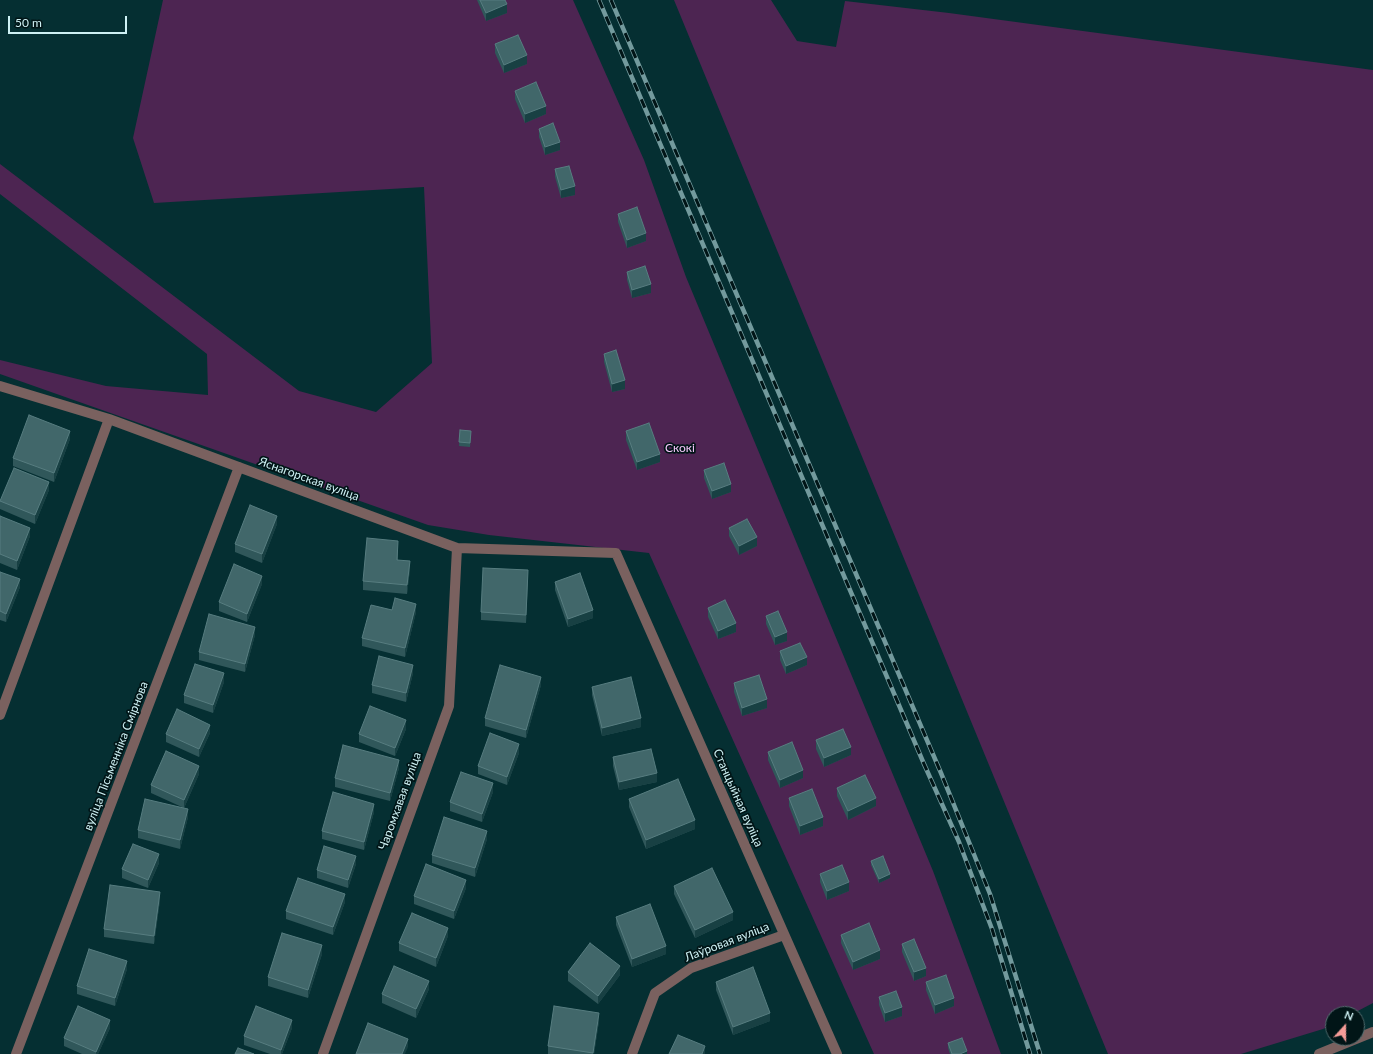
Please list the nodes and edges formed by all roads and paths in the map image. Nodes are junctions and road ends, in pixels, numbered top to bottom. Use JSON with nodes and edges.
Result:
{"nodes":[{"id":1,"x":0,"y":386,"type":"edge"},
{"id":2,"x":109,"y":419,"type":"junction"},
{"id":3,"x":240,"y":467,"type":"junction"},
{"id":4,"x":457,"y":548,"type":"junction"},
{"id":5,"x":616,"y":553,"type":"joint"},
{"id":6,"x":0,"y":716,"type":"edge"},
{"id":7,"x":784,"y":935,"type":"junction"},
{"id":8,"x":1373,"y":1032,"type":"edge"},
{"id":9,"x":16,"y":1054,"type":"edge"},
{"id":10,"x":323,"y":1054,"type":"edge"},
{"id":11,"x":632,"y":1054,"type":"edge"},
{"id":12,"x":837,"y":1054,"type":"edge"},
{"id":13,"x":1319,"y":1054,"type":"edge"}],
"edges":[{"from":1,"to":2,"type":"street","name":"Яснагорская вуліца"},
{"from":2,"to":3,"type":"street","name":"Яснагорская вуліца"},
{"from":2,"to":6,"type":"street"},
{"from":3,"to":4,"type":"street","name":"Яснагорская вуліца"},
{"from":3,"to":9,"type":"street","name":"вуліца Пісьменніка Смірнова"},
{"from":4,"to":5,"type":"street","name":"Яснагорская вуліца"},
{"from":4,"to":10,"type":"street","name":"Чаромхавая вуліца"},
{"from":5,"to":7,"type":"street","name":"Станцыйная вуліца"},
{"from":7,"to":11,"type":"street","name":"Лаўровая вуліца"},
{"from":7,"to":12,"type":"street","name":"Станцыйная вуліца"},
{"from":8,"to":13,"type":"street"}]}
